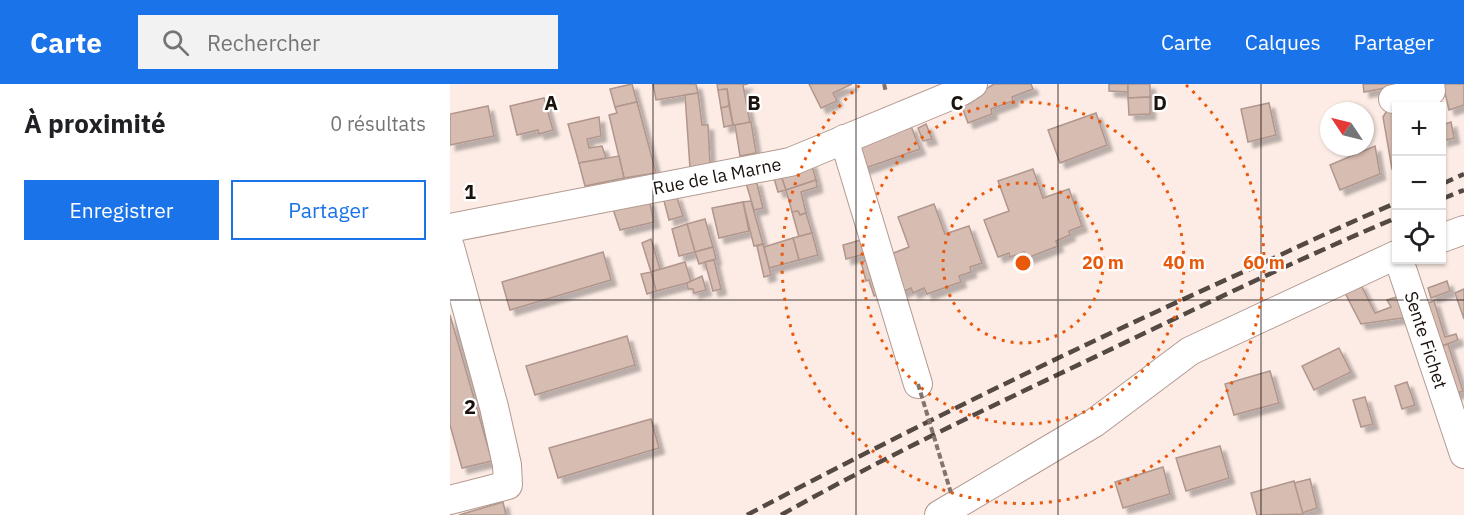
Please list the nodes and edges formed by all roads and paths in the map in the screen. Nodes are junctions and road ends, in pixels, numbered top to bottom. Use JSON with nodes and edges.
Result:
{"nodes":[{"id":1,"x":973,"y":84,"type":"edge"},
{"id":2,"x":1430,"y":84,"type":"edge"},
{"id":3,"x":1393,"y":99,"type":"dead end"},
{"id":4,"x":844,"y":139,"type":"junction"},
{"id":5,"x":450,"y":228,"type":"edge"},
{"id":6,"x":1464,"y":230,"type":"edge"},
{"id":7,"x":1446,"y":237,"type":"edge"},
{"id":8,"x":450,"y":247,"type":"edge"},
{"id":9,"x":1392,"y":257,"type":"edge"},
{"id":10,"x":1400,"y":264,"type":"edge"},
{"id":11,"x":918,"y":384,"type":"joint"},
{"id":12,"x":1464,"y":454,"type":"edge"},
{"id":13,"x":450,"y":500,"type":"edge"},
{"id":14,"x":950,"y":508,"type":"edge"}],
"edges":[{"from":1,"to":4,"type":"street","name":"Rue de la Marne"},
{"from":2,"to":3,"type":"street"},
{"from":4,"to":5,"type":"street","name":"Rue de la Marne"},
{"from":4,"to":11,"type":"street"},
{"from":6,"to":7,"type":"street"},
{"from":8,"to":13,"type":"street"},
{"from":9,"to":14,"type":"street"},
{"from":10,"to":12,"type":"street","name":"Sente Fichet"},
{"from":11,"to":14,"type":"path","bridge":true}]}
